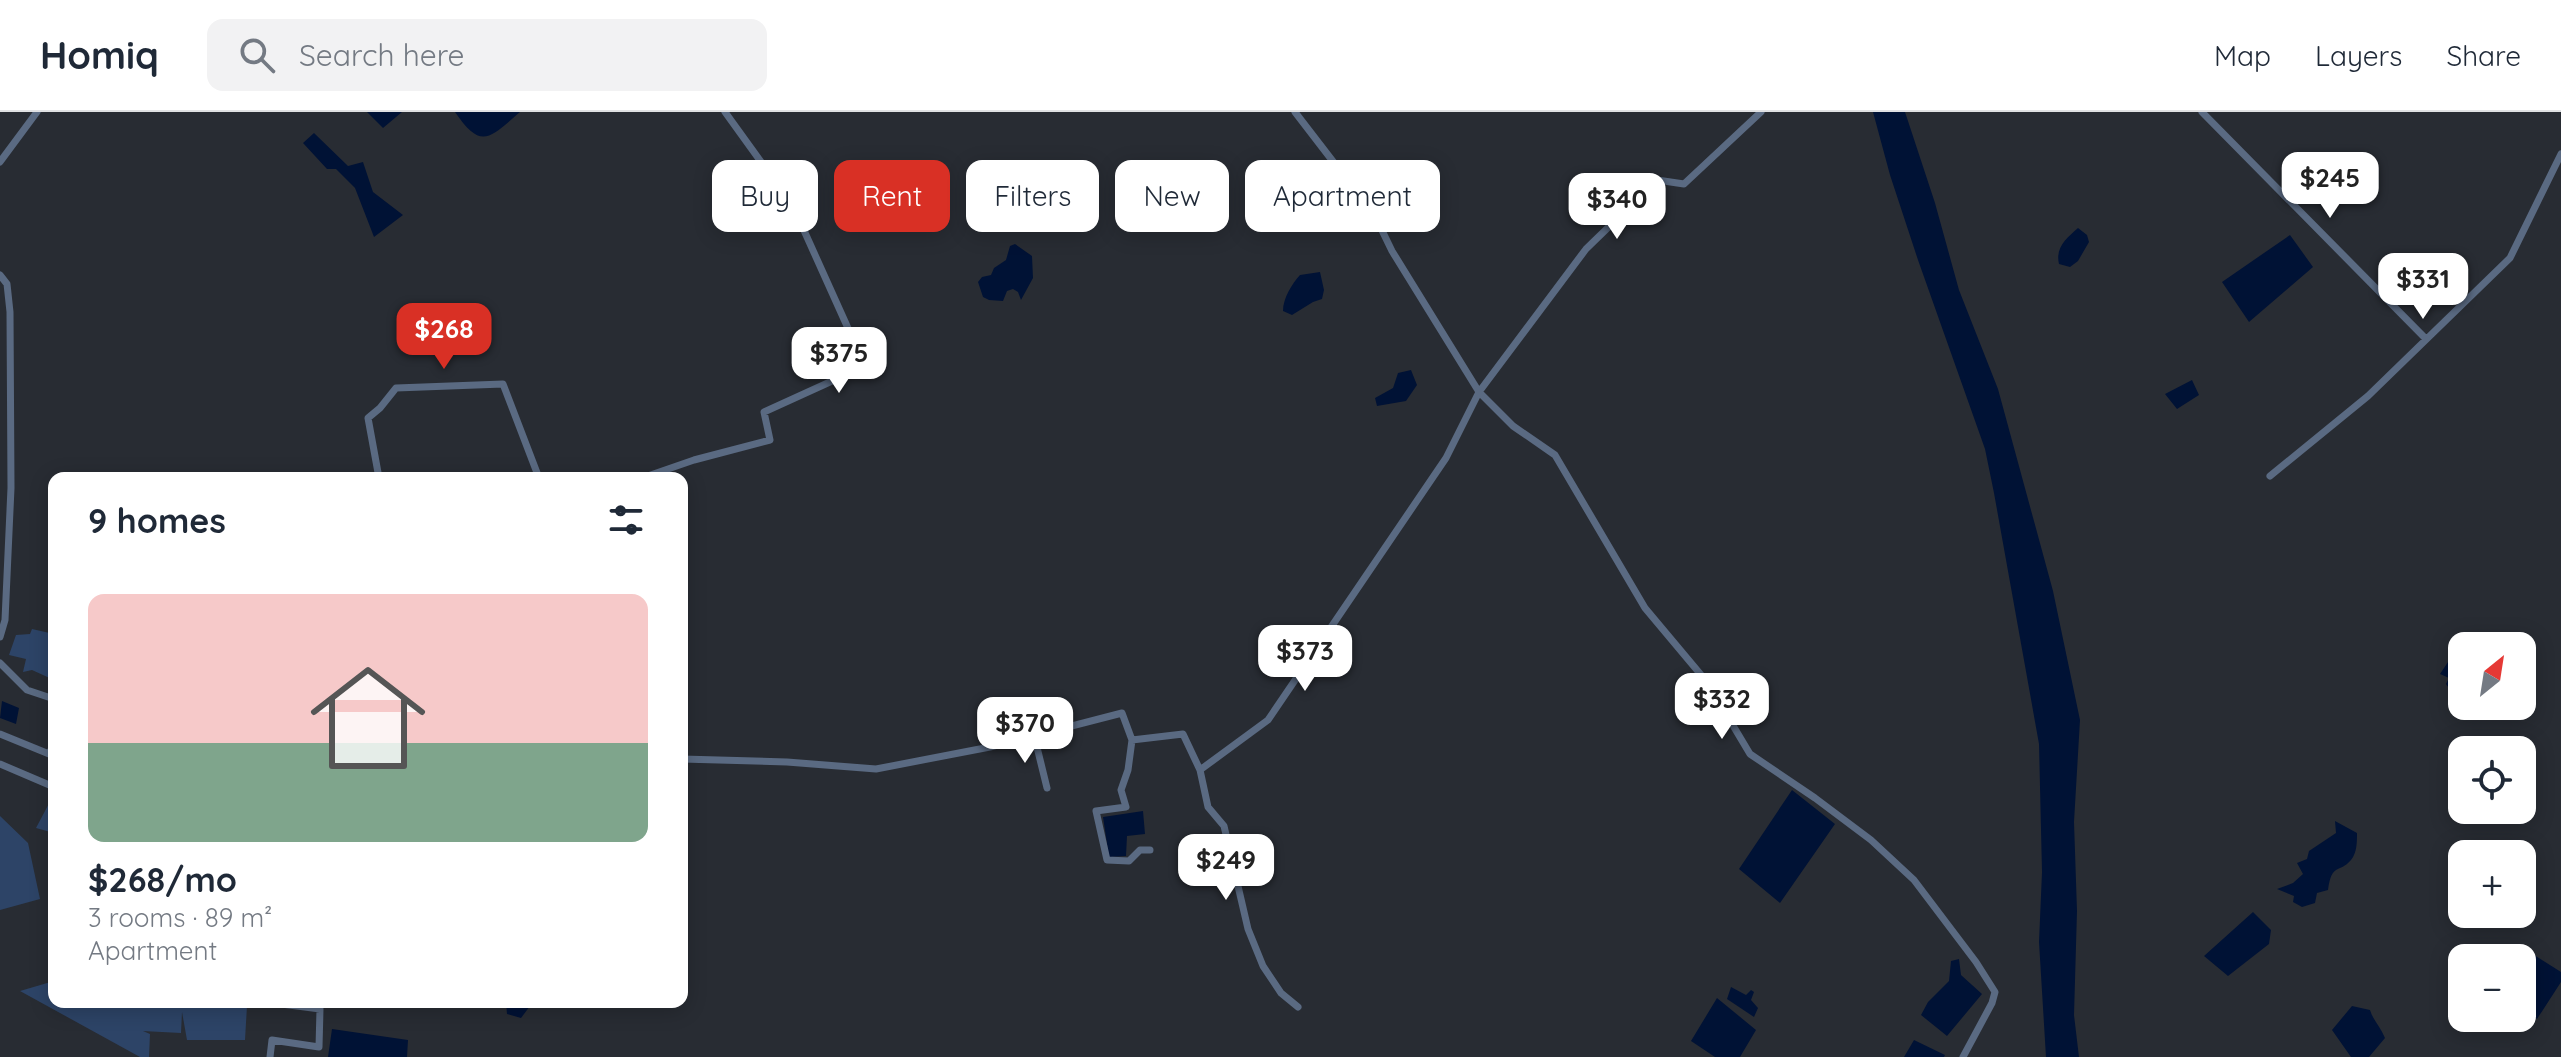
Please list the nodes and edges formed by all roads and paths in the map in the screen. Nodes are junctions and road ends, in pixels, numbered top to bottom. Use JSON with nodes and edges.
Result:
{"nodes":[{"id":1,"x":37,"y":112,"type":"edge"},
{"id":2,"x":725,"y":112,"type":"edge"},
{"id":3,"x":1295,"y":112,"type":"edge"},
{"id":4,"x":1761,"y":112,"type":"edge"},
{"id":5,"x":2202,"y":112,"type":"edge"},
{"id":6,"x":2561,"y":154,"type":"edge"},
{"id":7,"x":0,"y":162,"type":"edge"},
{"id":8,"x":0,"y":275,"type":"edge"},
{"id":9,"x":2426,"y":339,"type":"junction"},
{"id":10,"x":1479,"y":392,"type":"junction"},
{"id":11,"x":10,"y":453,"type":"junction"},
{"id":12,"x":0,"y":454,"type":"edge"},
{"id":13,"x":378,"y":472,"type":"edge"},
{"id":14,"x":537,"y":472,"type":"edge"},
{"id":15,"x":659,"y":472,"type":"edge"},
{"id":16,"x":2270,"y":476,"type":"dead end"},
{"id":17,"x":1,"y":632,"type":"edge"},
{"id":18,"x":0,"y":663,"type":"edge"},
{"id":19,"x":48,"y":697,"type":"edge"},
{"id":20,"x":0,"y":734,"type":"edge"},
{"id":21,"x":1034,"y":735,"type":"junction"},
{"id":22,"x":1132,"y":740,"type":"junction"},
{"id":23,"x":48,"y":753,"type":"edge"},
{"id":24,"x":688,"y":759,"type":"edge"},
{"id":25,"x":0,"y":764,"type":"edge"},
{"id":26,"x":1200,"y":770,"type":"junction"},
{"id":27,"x":48,"y":784,"type":"edge"},
{"id":28,"x":1047,"y":788,"type":"dead end"},
{"id":29,"x":1150,"y":850,"type":"dead end"},
{"id":30,"x":1298,"y":1007,"type":"dead end"},
{"id":31,"x":312,"y":1008,"type":"edge"},
{"id":32,"x":319,"y":1047,"type":"junction"},
{"id":33,"x":270,"y":1057,"type":"edge"},
{"id":34,"x":322,"y":1057,"type":"edge"},
{"id":35,"x":1963,"y":1057,"type":"edge"}],
"edges":[{"from":1,"to":7,"type":"street"},
{"from":2,"to":15,"type":"street"},
{"from":3,"to":10,"type":"street"},
{"from":4,"to":10,"type":"street"},
{"from":5,"to":9,"type":"street"},
{"from":6,"to":9,"type":"street"},
{"from":8,"to":11,"type":"street"},
{"from":9,"to":16,"type":"street"},
{"from":10,"to":26,"type":"street"},
{"from":10,"to":35,"type":"street"},
{"from":11,"to":12,"type":"street"},
{"from":11,"to":17,"type":"street"},
{"from":13,"to":14,"type":"street"},
{"from":18,"to":19,"type":"street"},
{"from":20,"to":23,"type":"street"},
{"from":21,"to":22,"type":"street"},
{"from":21,"to":24,"type":"street"},
{"from":21,"to":28,"type":"street"},
{"from":22,"to":26,"type":"street"},
{"from":22,"to":29,"type":"street"},
{"from":25,"to":27,"type":"street"},
{"from":26,"to":30,"type":"street"},
{"from":31,"to":32,"type":"street"},
{"from":32,"to":33,"type":"street"},
{"from":32,"to":34,"type":"street"}]}
